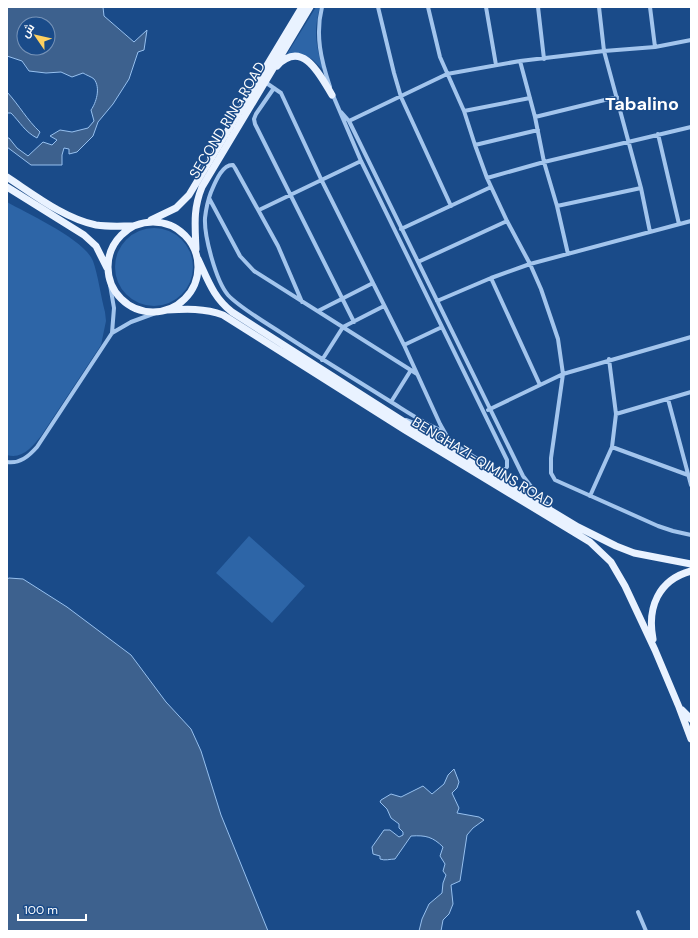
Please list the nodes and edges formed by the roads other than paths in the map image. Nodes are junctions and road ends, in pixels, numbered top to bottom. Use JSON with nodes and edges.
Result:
{"nodes":[{"id":1,"x":302,"y":7,"type":"edge"},
{"id":2,"x":310,"y":7,"type":"edge"},
{"id":3,"x":322,"y":7,"type":"edge"},
{"id":4,"x":378,"y":7,"type":"edge"},
{"id":5,"x":428,"y":7,"type":"edge"},
{"id":6,"x":486,"y":7,"type":"edge"},
{"id":7,"x":538,"y":7,"type":"edge"},
{"id":8,"x":599,"y":7,"type":"edge"},
{"id":9,"x":650,"y":7,"type":"edge"},
{"id":10,"x":691,"y":40,"type":"edge"},
{"id":11,"x":655,"y":47,"type":"junction"},
{"id":12,"x":604,"y":51,"type":"junction"},
{"id":13,"x":544,"y":59,"type":"junction"},
{"id":14,"x":520,"y":61,"type":"junction"},
{"id":15,"x":496,"y":65,"type":"junction"},
{"id":16,"x":447,"y":74,"type":"junction"},
{"id":17,"x":269,"y":76,"type":"junction"},
{"id":18,"x":265,"y":82,"type":"junction"},
{"id":19,"x":274,"y":88,"type":"junction"},
{"id":20,"x":332,"y":95,"type":"junction"},
{"id":21,"x":401,"y":97,"type":"junction"},
{"id":22,"x":617,"y":97,"type":"junction"},
{"id":23,"x":530,"y":98,"type":"junction"},
{"id":24,"x":464,"y":111,"type":"junction"},
{"id":25,"x":341,"y":112,"type":"junction"},
{"id":26,"x":535,"y":116,"type":"junction"},
{"id":27,"x":349,"y":121,"type":"junction"},
{"id":28,"x":691,"y":127,"type":"edge"},
{"id":29,"x":538,"y":130,"type":"junction"},
{"id":30,"x":658,"y":134,"type":"junction"},
{"id":31,"x":629,"y":142,"type":"junction"},
{"id":32,"x":475,"y":146,"type":"junction"},
{"id":33,"x":361,"y":161,"type":"junction"},
{"id":34,"x":544,"y":162,"type":"junction"},
{"id":35,"x":7,"y":177,"type":"edge"},
{"id":36,"x":487,"y":178,"type":"junction"},
{"id":37,"x":321,"y":179,"type":"junction"},
{"id":38,"x":7,"y":187,"type":"edge"},
{"id":39,"x":491,"y":187,"type":"junction"},
{"id":40,"x":641,"y":188,"type":"junction"},
{"id":41,"x":290,"y":194,"type":"junction"},
{"id":42,"x":208,"y":198,"type":"junction"},
{"id":43,"x":390,"y":205,"type":"junction"},
{"id":44,"x":451,"y":206,"type":"junction"},
{"id":45,"x":557,"y":206,"type":"junction"},
{"id":46,"x":384,"y":207,"type":"junction"},
{"id":47,"x":259,"y":210,"type":"junction"},
{"id":48,"x":396,"y":216,"type":"junction"},
{"id":49,"x":389,"y":219,"type":"junction"},
{"id":50,"x":507,"y":221,"type":"junction"},
{"id":51,"x":691,"y":221,"type":"edge"},
{"id":52,"x":144,"y":222,"type":"junction"},
{"id":53,"x":679,"y":224,"type":"junction"},
{"id":54,"x":134,"y":226,"type":"junction"},
{"id":55,"x":402,"y":229,"type":"junction"},
{"id":56,"x":650,"y":232,"type":"junction"},
{"id":57,"x":568,"y":254,"type":"junction"},
{"id":58,"x":197,"y":257,"type":"junction"},
{"id":59,"x":418,"y":262,"type":"junction"},
{"id":60,"x":530,"y":264,"type":"junction"},
{"id":61,"x":108,"y":268,"type":"junction"},
{"id":62,"x":491,"y":278,"type":"junction"},
{"id":63,"x":109,"y":279,"type":"junction"},
{"id":64,"x":373,"y":283,"type":"junction"},
{"id":65,"x":342,"y":300,"type":"junction"},
{"id":66,"x":437,"y":301,"type":"junction"},
{"id":67,"x":302,"y":302,"type":"junction"},
{"id":68,"x":384,"y":306,"type":"junction"},
{"id":69,"x":164,"y":311,"type":"junction"},
{"id":70,"x":318,"y":311,"type":"junction"},
{"id":71,"x":354,"y":322,"type":"junction"},
{"id":72,"x":344,"y":327,"type":"junction"},
{"id":73,"x":442,"y":327,"type":"junction"},
{"id":74,"x":112,"y":333,"type":"junction"},
{"id":75,"x":691,"y":337,"type":"edge"},
{"id":76,"x":404,"y":345,"type":"junction"},
{"id":77,"x":609,"y":359,"type":"junction"},
{"id":78,"x":322,"y":360,"type":"junction"},
{"id":79,"x":411,"y":370,"type":"junction"},
{"id":80,"x":563,"y":374,"type":"junction"},
{"id":81,"x":418,"y":375,"type":"junction"},
{"id":82,"x":540,"y":384,"type":"junction"},
{"id":83,"x":691,"y":392,"type":"edge"},
{"id":84,"x":668,"y":399,"type":"junction"},
{"id":85,"x":391,"y":402,"type":"junction"},
{"id":86,"x":490,"y":409,"type":"junction"},
{"id":87,"x":484,"y":412,"type":"junction"},
{"id":88,"x":616,"y":414,"type":"junction"},
{"id":89,"x":398,"y":418,"type":"junction"},
{"id":90,"x":443,"y":431,"type":"junction"},
{"id":91,"x":449,"y":441,"type":"junction"},
{"id":92,"x":612,"y":447,"type":"junction"},
{"id":93,"x":7,"y":462,"type":"edge"},
{"id":94,"x":688,"y":475,"type":"junction"},
{"id":95,"x":691,"y":485,"type":"edge"},
{"id":96,"x":590,"y":496,"type":"junction"},
{"id":97,"x":556,"y":514,"type":"junction"},
{"id":98,"x":691,"y":535,"type":"edge"},
{"id":99,"x":691,"y":564,"type":"edge"},
{"id":100,"x":691,"y":571,"type":"edge"},
{"id":101,"x":655,"y":650,"type":"junction"},
{"id":102,"x":679,"y":707,"type":"junction"},
{"id":103,"x":691,"y":719,"type":"edge"},
{"id":104,"x":691,"y":739,"type":"edge"},
{"id":105,"x":638,"y":912,"type":"dead end"},
{"id":106,"x":646,"y":931,"type":"edge"}],
"edges":[{"from":1,"to":52,"type":"main road","name":"SECOND RING ROAD"},
{"from":2,"to":17,"type":"main road","name":"SECOND RING ROAD"},
{"from":3,"to":20,"type":"street"},
{"from":4,"to":21,"type":"street"},
{"from":5,"to":16,"type":"street"},
{"from":6,"to":15,"type":"street"},
{"from":7,"to":13,"type":"street"},
{"from":8,"to":12,"type":"street"},
{"from":9,"to":11,"type":"street"},
{"from":10,"to":11,"type":"street"},
{"from":11,"to":12,"type":"street"},
{"from":12,"to":13,"type":"street"},
{"from":12,"to":22,"type":"street"},
{"from":13,"to":14,"type":"street"},
{"from":14,"to":15,"type":"street"},
{"from":14,"to":23,"type":"street"},
{"from":15,"to":16,"type":"street"},
{"from":16,"to":21,"type":"street"},
{"from":16,"to":24,"type":"street"},
{"from":17,"to":18,"type":"main road","name":"SECOND RING ROAD"},
{"from":17,"to":20,"type":"main road"},
{"from":18,"to":19,"type":"street"},
{"from":18,"to":58,"type":"main road","name":"SECOND RING ROAD"},
{"from":19,"to":37,"type":"street"},
{"from":19,"to":41,"type":"street"},
{"from":20,"to":25,"type":"street"},
{"from":21,"to":27,"type":"street"},
{"from":21,"to":44,"type":"street"},
{"from":22,"to":26,"type":"street"},
{"from":22,"to":31,"type":"street"},
{"from":23,"to":24,"type":"street"},
{"from":23,"to":26,"type":"street"},
{"from":24,"to":32,"type":"street"},
{"from":25,"to":27,"type":"street"},
{"from":25,"to":33,"type":"street"},
{"from":26,"to":29,"type":"street"},
{"from":27,"to":43,"type":"street"},
{"from":28,"to":30,"type":"street"},
{"from":29,"to":32,"type":"street"},
{"from":29,"to":34,"type":"street"},
{"from":30,"to":31,"type":"street"},
{"from":30,"to":53,"type":"street"},
{"from":31,"to":34,"type":"street"},
{"from":31,"to":40,"type":"street"},
{"from":32,"to":36,"type":"street"},
{"from":33,"to":37,"type":"street"},
{"from":33,"to":46,"type":"street"},
{"from":34,"to":36,"type":"street"},
{"from":34,"to":45,"type":"street"},
{"from":35,"to":54,"type":"main road"},
{"from":36,"to":39,"type":"street"},
{"from":37,"to":41,"type":"street"},
{"from":37,"to":64,"type":"street"},
{"from":38,"to":61,"type":"main road"},
{"from":39,"to":44,"type":"street"},
{"from":39,"to":50,"type":"street"},
{"from":40,"to":45,"type":"street"},
{"from":40,"to":56,"type":"street"},
{"from":41,"to":47,"type":"street"},
{"from":41,"to":65,"type":"street"},
{"from":42,"to":47,"type":"street"},
{"from":42,"to":67,"type":"street"},
{"from":42,"to":78,"type":"street"},
{"from":43,"to":46,"type":"street"},
{"from":43,"to":48,"type":"street"},
{"from":44,"to":55,"type":"street"},
{"from":45,"to":57,"type":"street"},
{"from":46,"to":49,"type":"street"},
{"from":47,"to":67,"type":"street"},
{"from":48,"to":49,"type":"street"},
{"from":48,"to":55,"type":"street"},
{"from":49,"to":73,"type":"street"},
{"from":50,"to":59,"type":"street"},
{"from":50,"to":60,"type":"street"},
{"from":51,"to":53,"type":"street"},
{"from":52,"to":54,"type":"main road"},
{"from":52,"to":58,"type":"main road"},
{"from":53,"to":56,"type":"street"},
{"from":54,"to":61,"type":"main road"},
{"from":55,"to":59,"type":"street"},
{"from":56,"to":57,"type":"street"},
{"from":57,"to":60,"type":"street"},
{"from":58,"to":69,"type":"main road"},
{"from":58,"to":89,"type":"main road"},
{"from":59,"to":66,"type":"street"},
{"from":60,"to":62,"type":"street"},
{"from":60,"to":80,"type":"street"},
{"from":61,"to":63,"type":"main road"},
{"from":62,"to":66,"type":"street"},
{"from":62,"to":82,"type":"street"},
{"from":63,"to":69,"type":"main road"},
{"from":63,"to":74,"type":"street"},
{"from":64,"to":65,"type":"street"},
{"from":64,"to":68,"type":"street"},
{"from":65,"to":70,"type":"street"},
{"from":65,"to":71,"type":"street"},
{"from":66,"to":86,"type":"street"},
{"from":67,"to":70,"type":"street"},
{"from":68,"to":71,"type":"street"},
{"from":68,"to":76,"type":"street"},
{"from":69,"to":74,"type":"street"},
{"from":69,"to":101,"type":"main road","name":"BENGHAZI-QIMINS ROAD"},
{"from":70,"to":72,"type":"street"},
{"from":71,"to":72,"type":"street"},
{"from":72,"to":78,"type":"street"},
{"from":72,"to":79,"type":"street"},
{"from":73,"to":76,"type":"street"},
{"from":73,"to":87,"type":"street"},
{"from":74,"to":93,"type":"street"},
{"from":75,"to":77,"type":"street"},
{"from":76,"to":81,"type":"street"},
{"from":77,"to":80,"type":"street"},
{"from":77,"to":88,"type":"street"},
{"from":78,"to":85,"type":"street"},
{"from":79,"to":81,"type":"street"},
{"from":79,"to":85,"type":"street"},
{"from":80,"to":82,"type":"street"},
{"from":80,"to":96,"type":"street"},
{"from":81,"to":90,"type":"street"},
{"from":82,"to":86,"type":"street"},
{"from":83,"to":84,"type":"street"},
{"from":84,"to":88,"type":"street"},
{"from":84,"to":94,"type":"street"},
{"from":85,"to":90,"type":"street"},
{"from":86,"to":87,"type":"street"},
{"from":86,"to":97,"type":"street"},
{"from":87,"to":91,"type":"street"},
{"from":88,"to":92,"type":"street"},
{"from":89,"to":91,"type":"street"},
{"from":89,"to":97,"type":"main road"},
{"from":90,"to":91,"type":"street"},
{"from":92,"to":94,"type":"street"},
{"from":92,"to":96,"type":"street"},
{"from":94,"to":95,"type":"street"},
{"from":96,"to":98,"type":"street"},
{"from":97,"to":99,"type":"main road"},
{"from":100,"to":101,"type":"main road"},
{"from":101,"to":102,"type":"main road","name":"BENGHAZI-QIMINS ROAD"},
{"from":102,"to":103,"type":"main road"},
{"from":102,"to":104,"type":"main road","name":"BENGHAZI-QIMINS ROAD"},
{"from":105,"to":106,"type":"street"}]}
